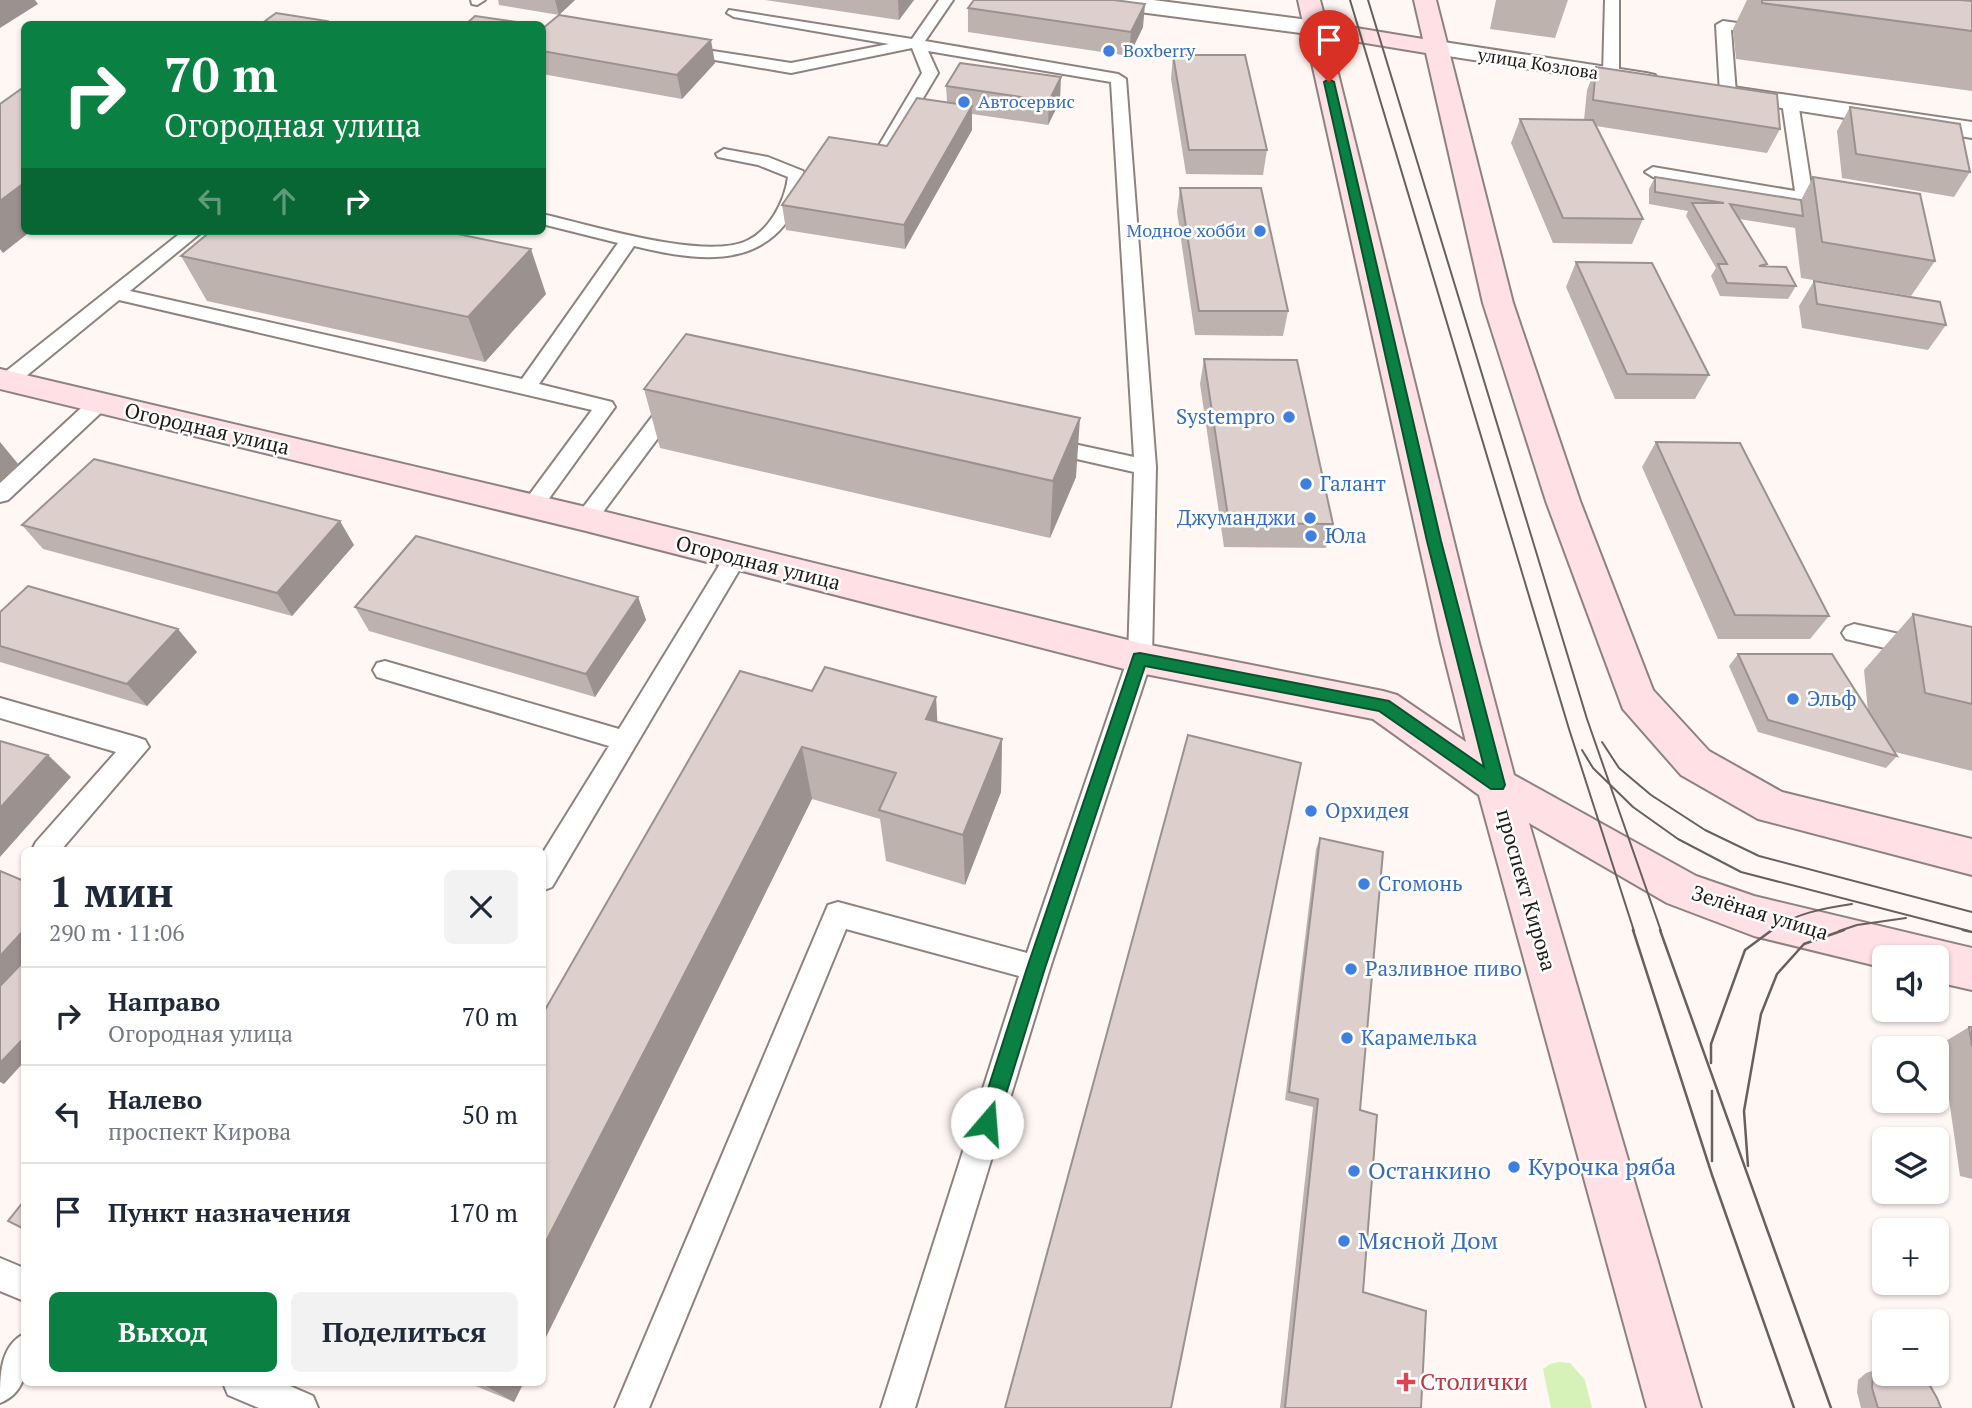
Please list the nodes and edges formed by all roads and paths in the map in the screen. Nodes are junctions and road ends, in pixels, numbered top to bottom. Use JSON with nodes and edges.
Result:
{"nodes":[{"id":1,"x":946,"y":0,"type":"edge"},
{"id":2,"x":1101,"y":0,"type":"edge"},
{"id":3,"x":1425,"y":0,"type":"edge"},
{"id":4,"x":1612,"y":0,"type":"edge"},
{"id":5,"x":734,"y":13,"type":"dead end"},
{"id":6,"x":1313,"y":14,"type":"edge"},
{"id":7,"x":1778,"y":32,"type":"edge"},
{"id":8,"x":916,"y":43,"type":"junction"},
{"id":9,"x":1437,"y":48,"type":"junction"},
{"id":10,"x":671,"y":49,"type":"edge"},
{"id":11,"x":1611,"y":75,"type":"junction"},
{"id":12,"x":1663,"y":83,"type":"edge"},
{"id":13,"x":1702,"y":89,"type":"edge"},
{"id":14,"x":1728,"y":93,"type":"junction"},
{"id":15,"x":1790,"y":102,"type":"junction"},
{"id":16,"x":1972,"y":130,"type":"edge"},
{"id":17,"x":883,"y":152,"type":"edge"},
{"id":18,"x":724,"y":154,"type":"dead end"},
{"id":19,"x":1653,"y":172,"type":"dead end"},
{"id":20,"x":546,"y":220,"type":"edge"},
{"id":21,"x":189,"y":235,"type":"edge"},
{"id":22,"x":630,"y":239,"type":"junction"},
{"id":23,"x":117,"y":294,"type":"junction"},
{"id":24,"x":3,"y":380,"type":"edge"},
{"id":25,"x":527,"y":387,"type":"junction"},
{"id":26,"x":683,"y":390,"type":"edge"},
{"id":27,"x":99,"y":403,"type":"junction"},
{"id":28,"x":1023,"y":440,"type":"edge"},
{"id":29,"x":1145,"y":467,"type":"junction"},
{"id":30,"x":0,"y":495,"type":"edge"},
{"id":31,"x":532,"y":506,"type":"junction"},
{"id":32,"x":586,"y":519,"type":"junction"},
{"id":33,"x":736,"y":557,"type":"junction"},
{"id":34,"x":1854,"y":634,"type":"dead end"},
{"id":35,"x":1140,"y":659,"type":"junction"},
{"id":36,"x":1972,"y":659,"type":"edge"},
{"id":37,"x":385,"y":670,"type":"dead end"},
{"id":38,"x":0,"y":708,"type":"edge"},
{"id":39,"x":625,"y":741,"type":"junction"},
{"id":40,"x":1497,"y":785,"type":"junction"},
{"id":41,"x":48,"y":847,"type":"edge"},
{"id":42,"x":1972,"y":857,"type":"edge"},
{"id":43,"x":546,"y":872,"type":"edge"},
{"id":44,"x":1873,"y":945,"type":"edge"},
{"id":45,"x":1949,"y":964,"type":"edge"},
{"id":46,"x":1036,"y":968,"type":"junction"},
{"id":47,"x":1972,"y":970,"type":"edge"},
{"id":48,"x":0,"y":1274,"type":"edge"},
{"id":49,"x":21,"y":1284,"type":"edge"},
{"id":50,"x":21,"y":1355,"type":"edge"},
{"id":51,"x":0,"y":1386,"type":"edge"},
{"id":52,"x":247,"y":1386,"type":"edge"},
{"id":53,"x":300,"y":1408,"type":"edge"},
{"id":54,"x":632,"y":1408,"type":"edge"},
{"id":55,"x":898,"y":1408,"type":"edge"},
{"id":56,"x":1674,"y":1408,"type":"edge"}],
"edges":[{"from":1,"to":8,"type":"lane"},
{"from":2,"to":6,"type":"street"},
{"from":3,"to":9,"type":"street"},
{"from":4,"to":11,"type":"lane"},
{"from":5,"to":8,"type":"lane"},
{"from":6,"to":9,"type":"street"},
{"from":6,"to":40,"type":"street","name":"проспект Кирова"},
{"from":7,"to":14,"type":"lane"},
{"from":8,"to":10,"type":"lane"},
{"from":8,"to":17,"type":"lane"},
{"from":8,"to":29,"type":"lane"},
{"from":9,"to":11,"type":"street","name":"улица Козлова"},
{"from":9,"to":42,"type":"street"},
{"from":11,"to":12,"type":"street","name":"улица Козлова"},
{"from":13,"to":14,"type":"street"},
{"from":14,"to":15,"type":"street"},
{"from":15,"to":16,"type":"street"},
{"from":15,"to":19,"type":"lane"},
{"from":18,"to":22,"type":"lane"},
{"from":20,"to":22,"type":"lane"},
{"from":21,"to":23,"type":"lane"},
{"from":22,"to":25,"type":"lane"},
{"from":23,"to":24,"type":"lane"},
{"from":23,"to":25,"type":"lane"},
{"from":24,"to":27,"type":"street","name":"Огородная улица"},
{"from":25,"to":31,"type":"lane"},
{"from":26,"to":32,"type":"lane"},
{"from":27,"to":30,"type":"lane"},
{"from":27,"to":31,"type":"street","name":"Огородная улица"},
{"from":28,"to":29,"type":"lane"},
{"from":29,"to":35,"type":"lane"},
{"from":31,"to":32,"type":"street","name":"Огородная улица"},
{"from":32,"to":33,"type":"street","name":"Огородная улица"},
{"from":33,"to":35,"type":"street","name":"Огородная улица"},
{"from":33,"to":39,"type":"lane"},
{"from":34,"to":36,"type":"lane"},
{"from":35,"to":40,"type":"street","name":"Огородная улица"},
{"from":35,"to":46,"type":"lane"},
{"from":37,"to":39,"type":"lane"},
{"from":38,"to":41,"type":"lane"},
{"from":39,"to":43,"type":"lane"},
{"from":40,"to":44,"type":"street","name":"Зелёная улица"},
{"from":40,"to":56,"type":"street","name":"проспект Кирова"},
{"from":45,"to":47,"type":"street"},
{"from":46,"to":54,"type":"lane"},
{"from":46,"to":55,"type":"lane"},
{"from":48,"to":49,"type":"lane"},
{"from":50,"to":51,"type":"lane"},
{"from":52,"to":53,"type":"lane"}]}
